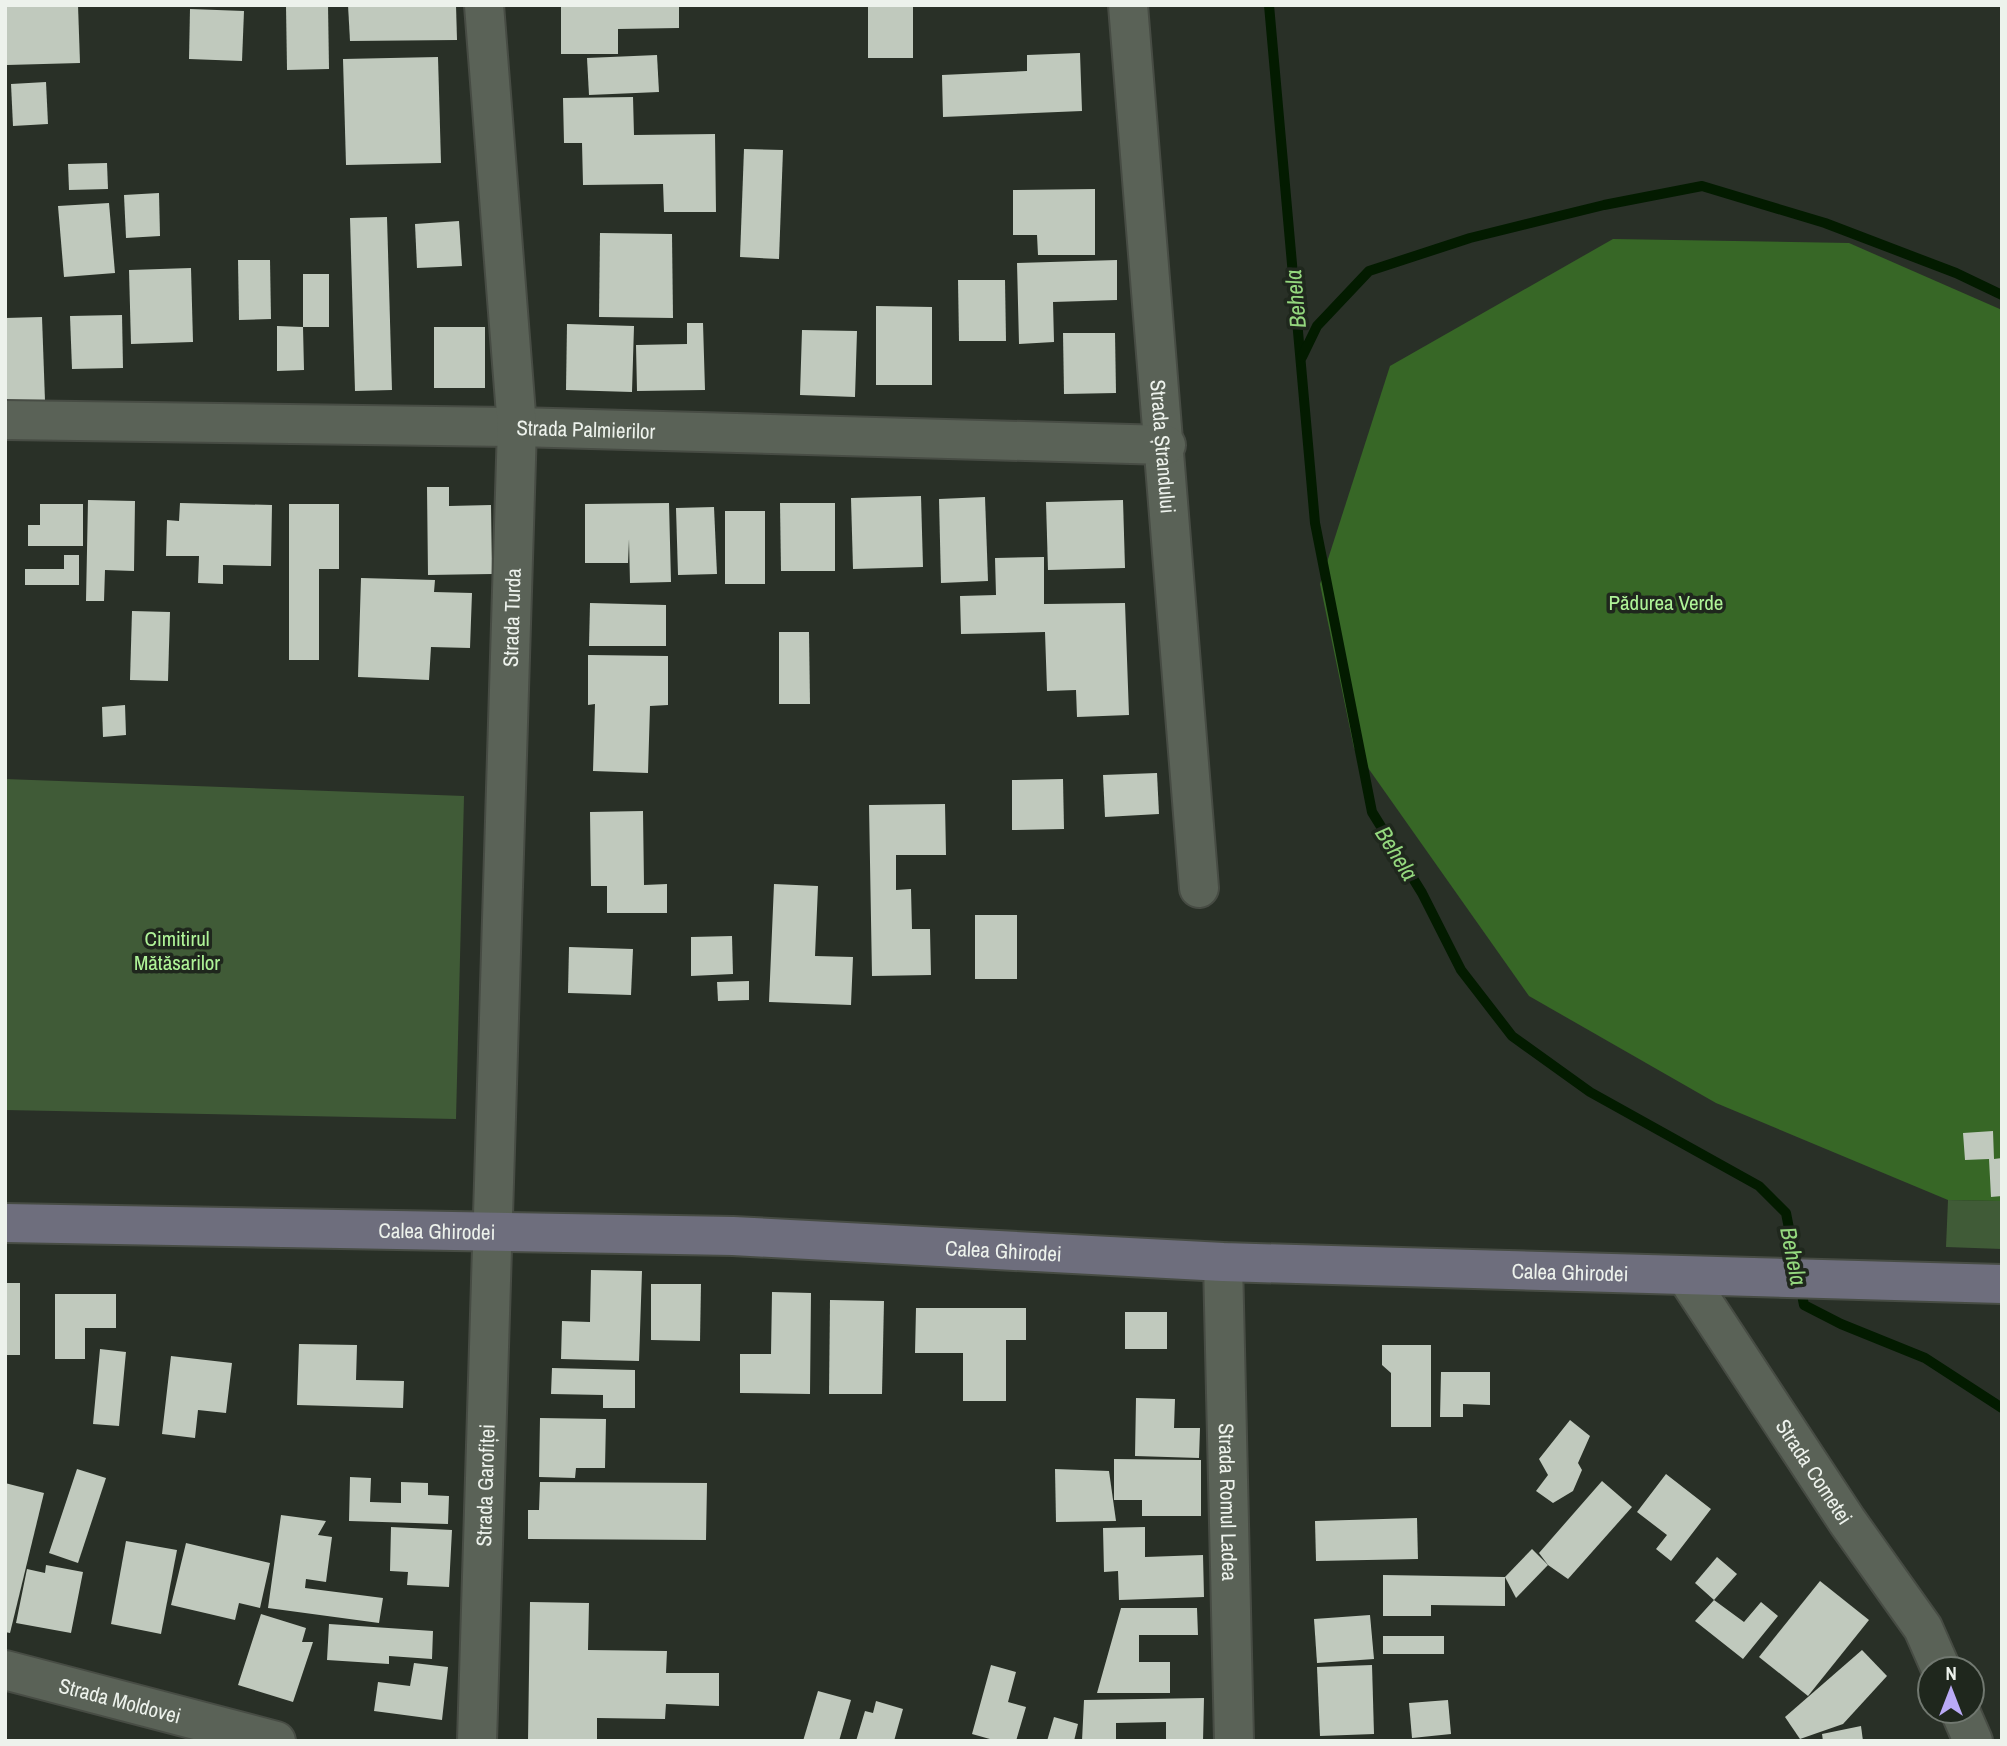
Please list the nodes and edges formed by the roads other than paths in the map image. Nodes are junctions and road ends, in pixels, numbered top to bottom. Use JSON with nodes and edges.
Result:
{"nodes":[{"id":1,"x":484,"y":5,"type":"edge"},
{"id":2,"x":1128,"y":5,"type":"edge"},
{"id":3,"x":5,"y":420,"type":"edge"},
{"id":4,"x":517,"y":427,"type":"junction"},
{"id":5,"x":1166,"y":445,"type":"junction"},
{"id":6,"x":1199,"y":888,"type":"dead end"},
{"id":7,"x":5,"y":1223,"type":"edge"},
{"id":8,"x":490,"y":1230,"type":"junction"},
{"id":9,"x":1223,"y":1262,"type":"junction"},
{"id":10,"x":1686,"y":1276,"type":"junction"},
{"id":11,"x":2002,"y":1284,"type":"edge"},
{"id":12,"x":1935,"y":1655,"type":"edge"},
{"id":13,"x":5,"y":1670,"type":"edge"},
{"id":14,"x":276,"y":1741,"type":"edge"},
{"id":15,"x":477,"y":1741,"type":"edge"},
{"id":16,"x":1234,"y":1741,"type":"edge"}],
"edges":[{"from":1,"to":4,"type":"street","name":"Strada Turda"},
{"from":2,"to":5,"type":"street","name":"Strada Ștrandului"},
{"from":3,"to":4,"type":"street","name":"Strada Palmierilor"},
{"from":4,"to":5,"type":"street","name":"Strada Palmierilor"},
{"from":4,"to":8,"type":"street","name":"Strada Turda"},
{"from":5,"to":6,"type":"street","name":"Strada Ștrandului"},
{"from":7,"to":8,"type":"street","name":"Calea Ghirodei"},
{"from":8,"to":9,"type":"street","name":"Calea Ghirodei"},
{"from":8,"to":15,"type":"street","name":"Strada Garofiței"},
{"from":9,"to":10,"type":"street","name":"Calea Ghirodei"},
{"from":9,"to":16,"type":"street","name":"Strada Romul Ladea"},
{"from":10,"to":11,"type":"street","name":"Calea Ghirodei"},
{"from":10,"to":12,"type":"street","name":"Strada Cometei"},
{"from":13,"to":14,"type":"street","name":"Strada Moldovei"}]}
